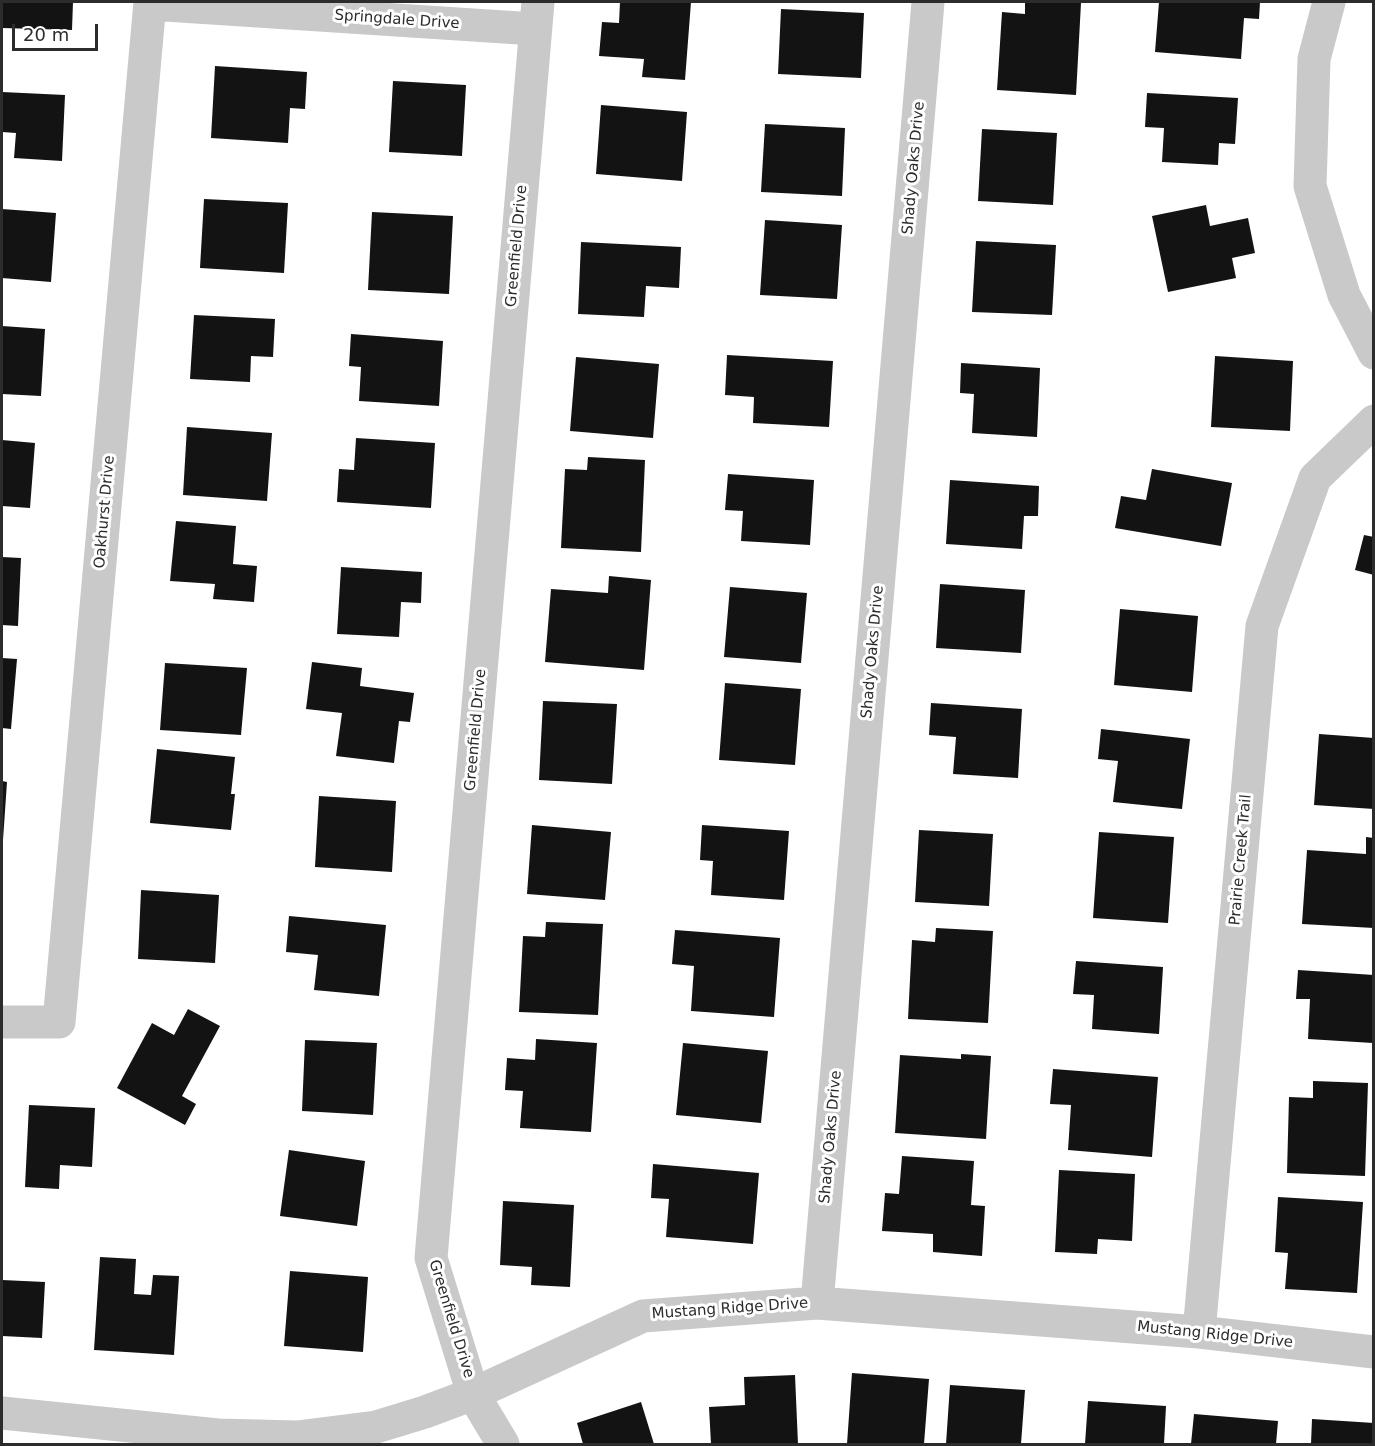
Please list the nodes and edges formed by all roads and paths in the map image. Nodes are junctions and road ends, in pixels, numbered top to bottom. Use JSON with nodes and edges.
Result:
{"nodes":[{"id":1,"x":928,"y":2,"type":"edge"},
{"id":2,"x":1329,"y":2,"type":"edge"},
{"id":3,"x":150,"y":3,"type":"edge"},
{"id":4,"x":537,"y":15,"type":"edge"},
{"id":5,"x":1374,"y":352,"type":"edge"},
{"id":6,"x":1374,"y":421,"type":"edge"},
{"id":7,"x":2,"y":1022,"type":"edge"},
{"id":8,"x":817,"y":1303,"type":"junction"},
{"id":9,"x":1198,"y":1332,"type":"junction"},
{"id":10,"x":1374,"y":1352,"type":"edge"},
{"id":11,"x":473,"y":1394,"type":"junction"},
{"id":12,"x":2,"y":1413,"type":"edge"},
{"id":13,"x":503,"y":1444,"type":"edge"}],
"edges":[{"from":1,"to":8,"type":"street","name":"Shady Oaks Drive"},
{"from":2,"to":5,"type":"street"},
{"from":3,"to":4,"type":"street","name":"Springdale Drive"},
{"from":3,"to":7,"type":"street","name":"Oakhurst Drive"},
{"from":4,"to":11,"type":"street","name":"Greenfield Drive"},
{"from":6,"to":9,"type":"street","name":"Prairie Creek Trail"},
{"from":8,"to":9,"type":"street","name":"Mustang Ridge Drive"},
{"from":8,"to":11,"type":"street","name":"Mustang Ridge Drive"},
{"from":9,"to":10,"type":"street","name":"Mustang Ridge Drive"},
{"from":11,"to":12,"type":"street","name":"Mustang Ridge Drive"},
{"from":11,"to":13,"type":"street","name":"Greenfield Drive"}]}
